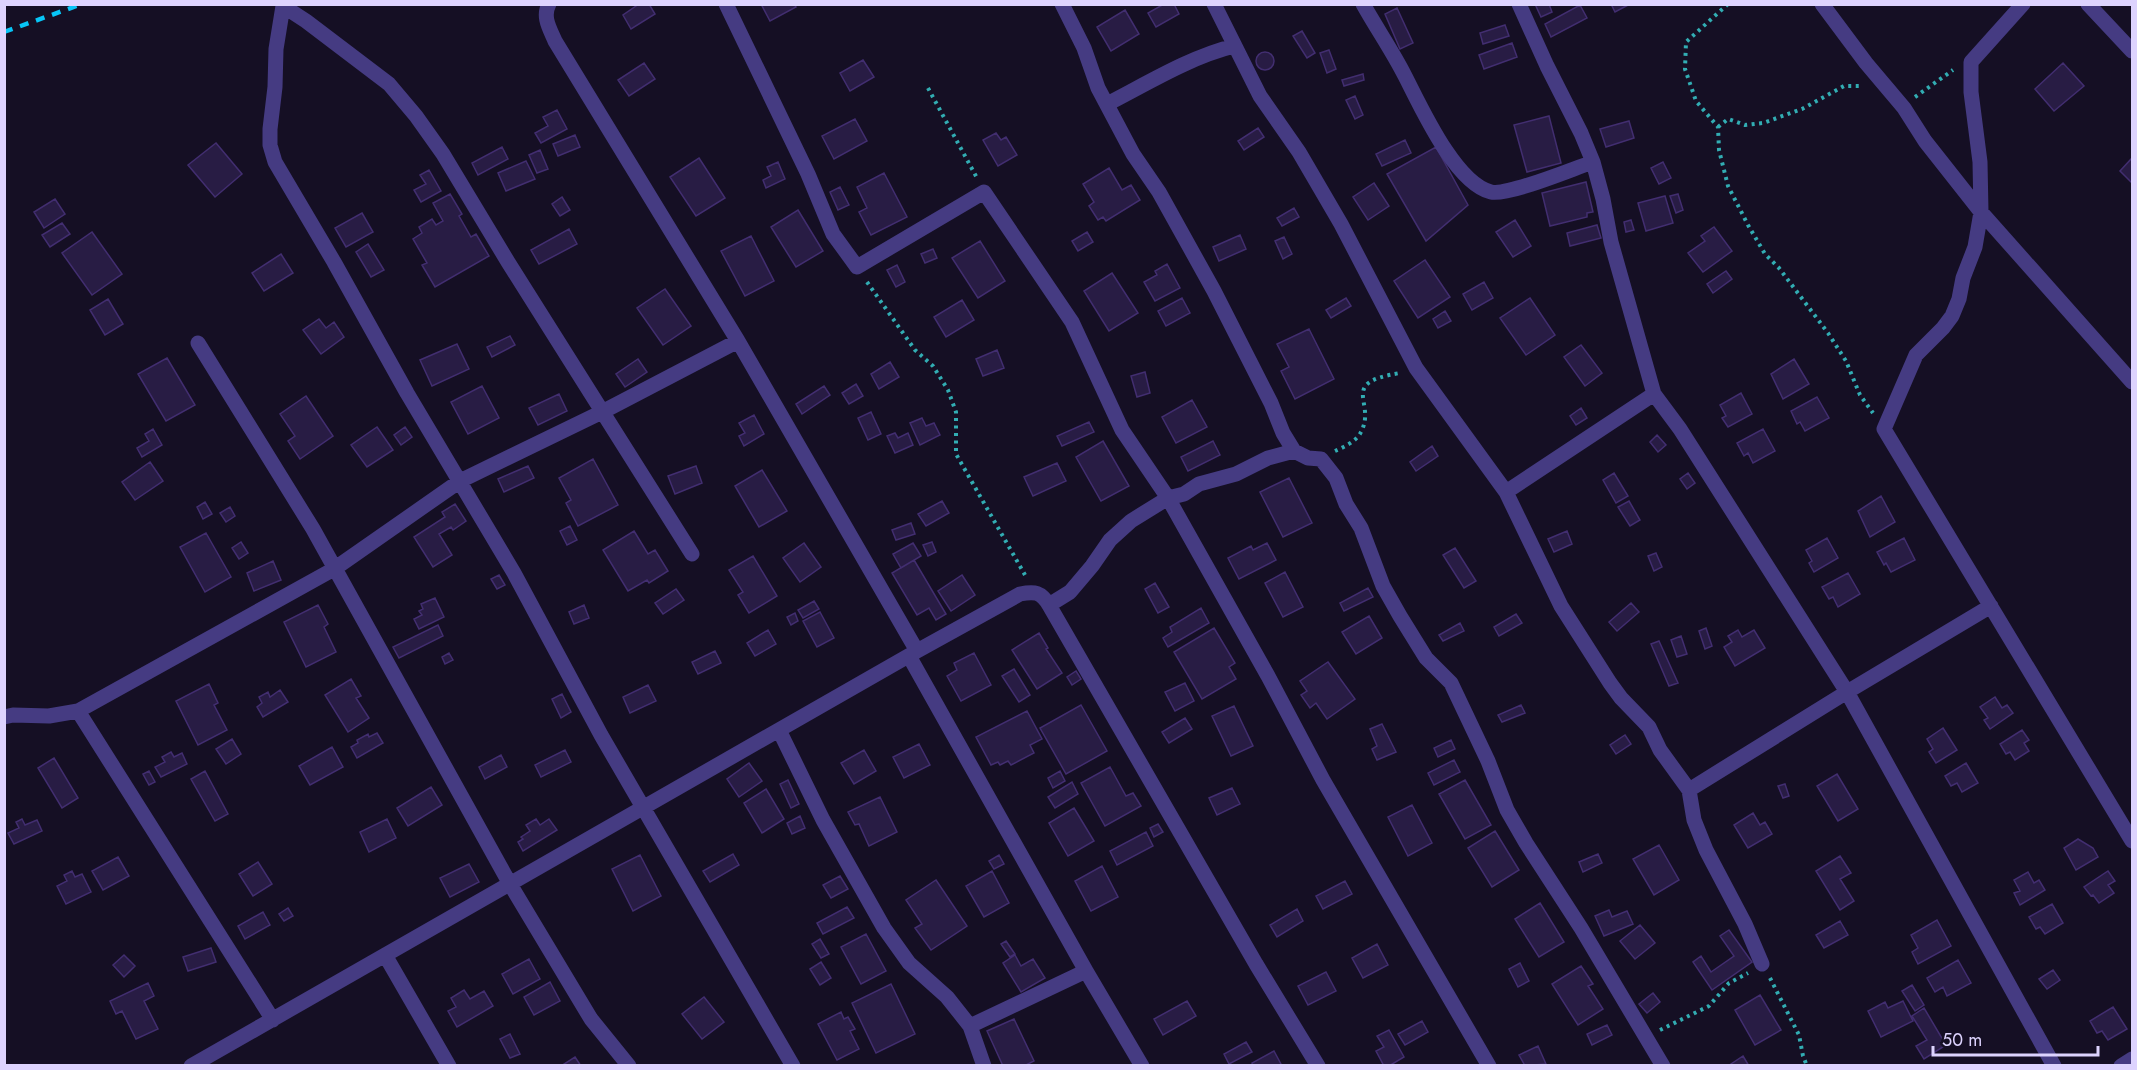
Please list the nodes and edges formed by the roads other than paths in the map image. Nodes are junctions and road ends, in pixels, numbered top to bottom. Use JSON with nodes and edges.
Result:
{"nodes":[{"id":1,"x":549,"y":4,"type":"edge"},
{"id":2,"x":726,"y":4,"type":"edge"},
{"id":3,"x":1062,"y":4,"type":"edge"},
{"id":4,"x":1214,"y":4,"type":"edge"},
{"id":5,"x":1364,"y":4,"type":"edge"},
{"id":6,"x":1520,"y":4,"type":"edge"},
{"id":7,"x":1821,"y":4,"type":"edge"},
{"id":8,"x":2023,"y":4,"type":"edge"},
{"id":9,"x":2088,"y":4,"type":"edge"},
{"id":10,"x":1234,"y":46,"type":"junction"},
{"id":11,"x":2133,"y":51,"type":"edge"},
{"id":12,"x":1107,"y":104,"type":"junction"},
{"id":13,"x":1593,"y":162,"type":"junction"},
{"id":14,"x":1981,"y":213,"type":"junction"},
{"id":15,"x":738,"y":341,"type":"junction"},
{"id":16,"x":198,"y":343,"type":"dead end"},
{"id":17,"x":2133,"y":382,"type":"edge"},
{"id":18,"x":1654,"y":394,"type":"junction"},
{"id":19,"x":602,"y":412,"type":"junction"},
{"id":20,"x":1294,"y":451,"type":"junction"},
{"id":21,"x":460,"y":481,"type":"junction"},
{"id":22,"x":1506,"y":492,"type":"junction"},
{"id":23,"x":1168,"y":498,"type":"junction"},
{"id":24,"x":692,"y":554,"type":"dead end"},
{"id":25,"x":334,"y":569,"type":"junction"},
{"id":26,"x":1049,"y":605,"type":"junction"},
{"id":27,"x":1991,"y":606,"type":"junction"},
{"id":28,"x":913,"y":653,"type":"junction"},
{"id":29,"x":1847,"y":692,"type":"junction"},
{"id":30,"x":78,"y":711,"type":"junction"},
{"id":31,"x":4,"y":717,"type":"edge"},
{"id":32,"x":779,"y":730,"type":"junction"},
{"id":33,"x":1689,"y":790,"type":"junction"},
{"id":34,"x":644,"y":807,"type":"junction"},
{"id":35,"x":2133,"y":841,"type":"edge"},
{"id":36,"x":510,"y":884,"type":"junction"},
{"id":37,"x":385,"y":955,"type":"junction"},
{"id":38,"x":1760,"y":958,"type":"road end"},
{"id":39,"x":1086,"y":971,"type":"junction"},
{"id":40,"x":273,"y":1020,"type":"junction"},
{"id":41,"x":970,"y":1026,"type":"junction"},
{"id":42,"x":2133,"y":1059,"type":"edge"},
{"id":43,"x":191,"y":1065,"type":"edge"},
{"id":44,"x":448,"y":1065,"type":"edge"},
{"id":45,"x":629,"y":1065,"type":"edge"},
{"id":46,"x":793,"y":1065,"type":"edge"},
{"id":47,"x":984,"y":1065,"type":"edge"},
{"id":48,"x":1142,"y":1065,"type":"edge"},
{"id":49,"x":1318,"y":1065,"type":"edge"},
{"id":50,"x":1488,"y":1065,"type":"edge"},
{"id":51,"x":1663,"y":1065,"type":"edge"},
{"id":52,"x":2054,"y":1065,"type":"edge"},
{"id":53,"x":2121,"y":1065,"type":"edge"}],
"edges":[{"from":1,"to":15,"type":"street"},
{"from":2,"to":23,"type":"street"},
{"from":3,"to":12,"type":"street"},
{"from":4,"to":10,"type":"street"},
{"from":5,"to":13,"type":"street"},
{"from":6,"to":13,"type":"street"},
{"from":7,"to":14,"type":"street"},
{"from":8,"to":14,"type":"street"},
{"from":9,"to":11,"type":"street"},
{"from":10,"to":12,"type":"street"},
{"from":10,"to":22,"type":"street"},
{"from":12,"to":20,"type":"street"},
{"from":13,"to":18,"type":"street"},
{"from":14,"to":17,"type":"street"},
{"from":14,"to":27,"type":"street"},
{"from":15,"to":19,"type":"street"},
{"from":15,"to":28,"type":"street"},
{"from":16,"to":25,"type":"street"},
{"from":18,"to":22,"type":"street"},
{"from":18,"to":29,"type":"street"},
{"from":19,"to":21,"type":"street"},
{"from":19,"to":21,"type":"street"},
{"from":19,"to":24,"type":"street"},
{"from":20,"to":23,"type":"street"},
{"from":20,"to":51,"type":"street"},
{"from":21,"to":25,"type":"street"},
{"from":21,"to":34,"type":"street"},
{"from":22,"to":33,"type":"street"},
{"from":23,"to":26,"type":"street"},
{"from":23,"to":50,"type":"street"},
{"from":25,"to":30,"type":"street"},
{"from":25,"to":36,"type":"street"},
{"from":26,"to":28,"type":"street"},
{"from":26,"to":49,"type":"street"},
{"from":27,"to":29,"type":"street"},
{"from":27,"to":35,"type":"street"},
{"from":28,"to":32,"type":"street"},
{"from":28,"to":39,"type":"street"},
{"from":29,"to":33,"type":"street"},
{"from":29,"to":52,"type":"street"},
{"from":30,"to":31,"type":"street"},
{"from":30,"to":40,"type":"street"},
{"from":32,"to":34,"type":"street"},
{"from":32,"to":41,"type":"street"},
{"from":33,"to":38,"type":"street"},
{"from":34,"to":36,"type":"street"},
{"from":34,"to":46,"type":"street"},
{"from":36,"to":37,"type":"street"},
{"from":36,"to":45,"type":"street"},
{"from":37,"to":40,"type":"street"},
{"from":37,"to":44,"type":"street"},
{"from":39,"to":41,"type":"street"},
{"from":39,"to":48,"type":"street"},
{"from":40,"to":43,"type":"street"},
{"from":41,"to":47,"type":"street"},
{"from":42,"to":53,"type":"street"}]}
